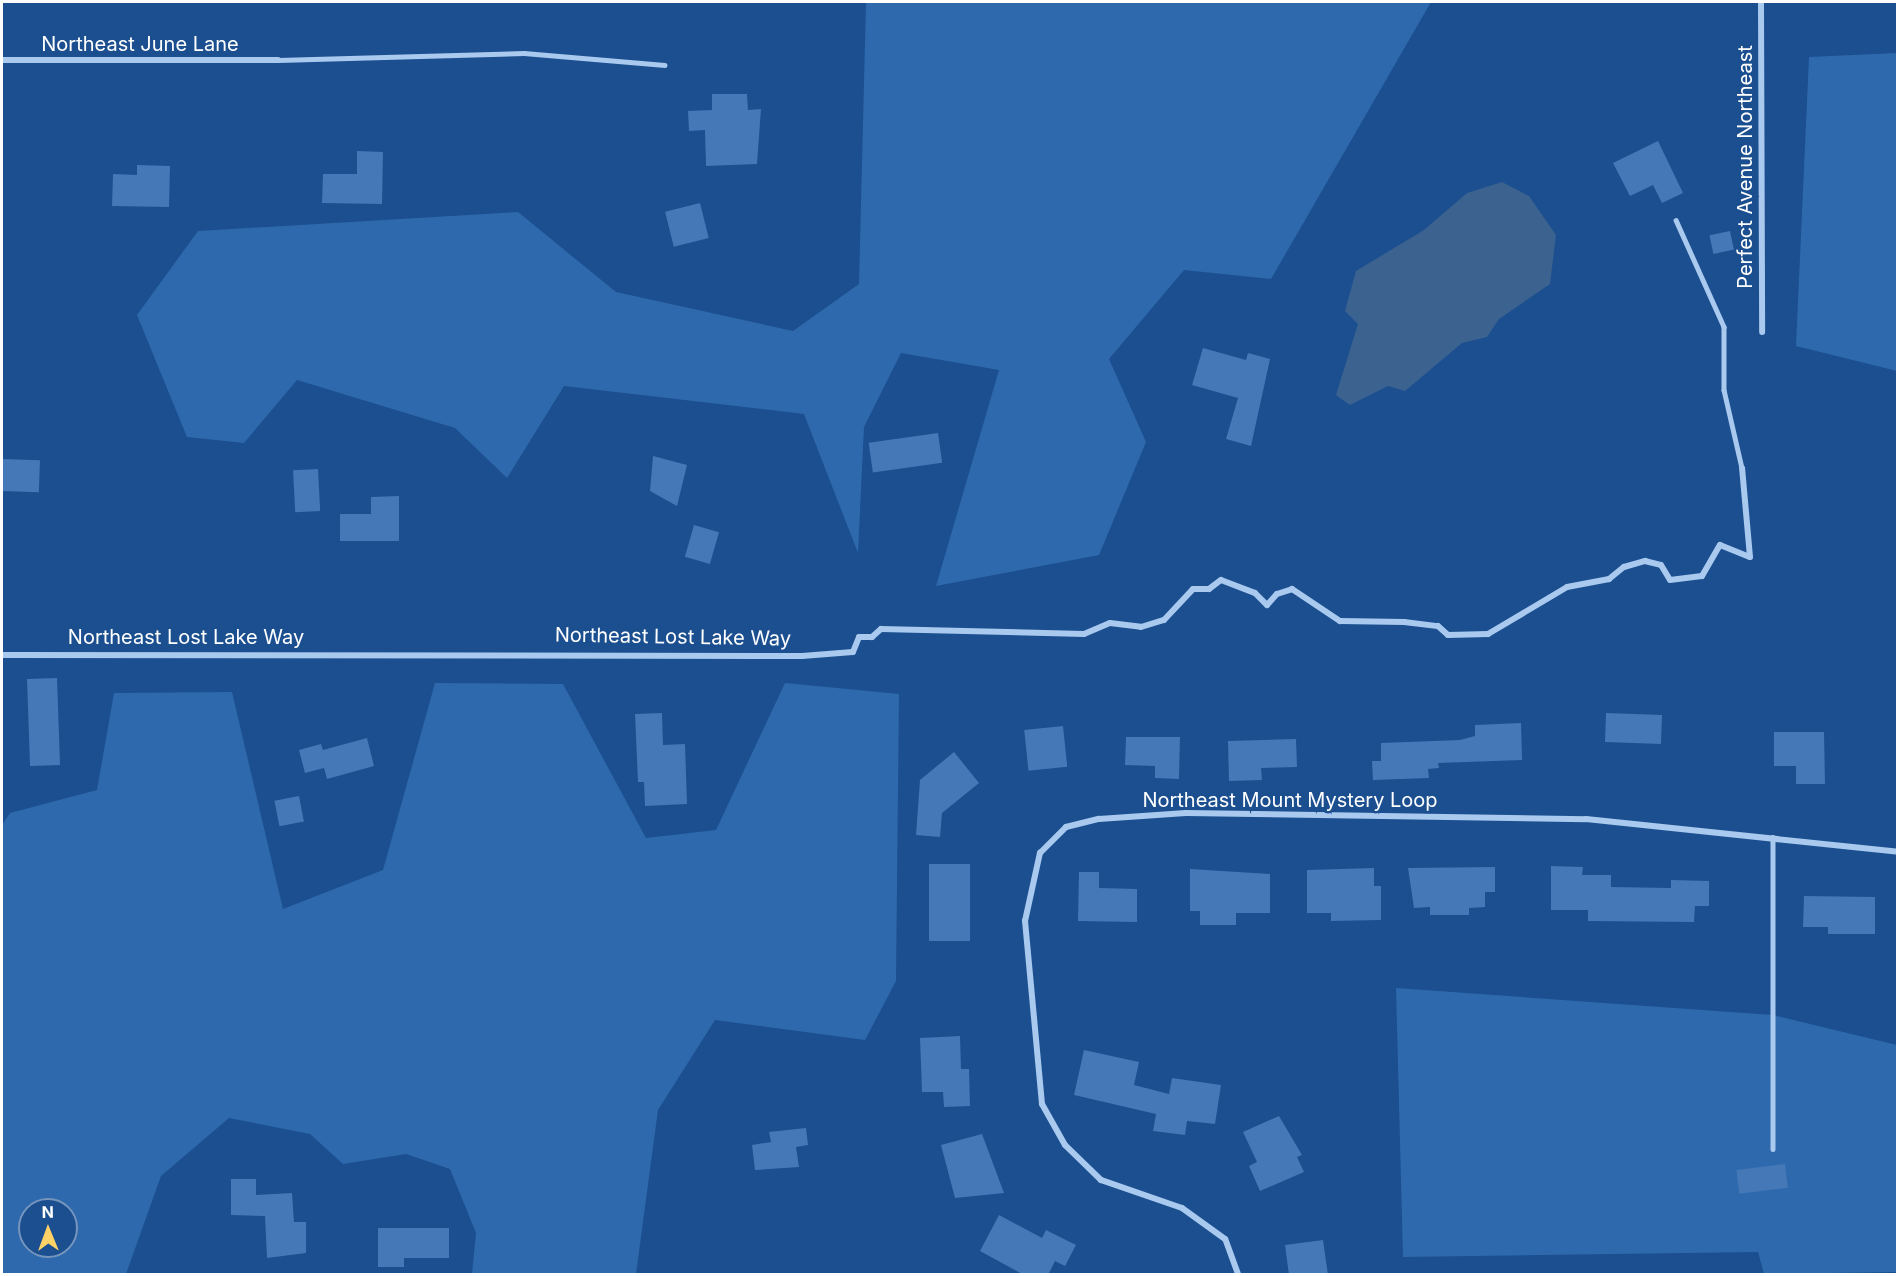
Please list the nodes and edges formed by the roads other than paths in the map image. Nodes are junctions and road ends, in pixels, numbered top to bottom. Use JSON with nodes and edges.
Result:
{"nodes":[{"id":1,"x":1761,"y":2,"type":"edge"},
{"id":2,"x":2,"y":60,"type":"edge"},
{"id":3,"x":278,"y":60,"type":"joint"},
{"id":4,"x":664,"y":65,"type":"dead end"},
{"id":5,"x":1676,"y":220,"type":"dead end"},
{"id":6,"x":1762,"y":332,"type":"dead end"},
{"id":7,"x":1742,"y":468,"type":"joint"},
{"id":8,"x":2,"y":655,"type":"edge"},
{"id":9,"x":1773,"y":837,"type":"junction"},
{"id":10,"x":1898,"y":852,"type":"edge"},
{"id":11,"x":1773,"y":1149,"type":"dead end"},
{"id":12,"x":1238,"y":1275,"type":"edge"}],
"edges":[{"from":1,"to":6,"type":"street","name":"Perfect Avenue Northeast"},
{"from":2,"to":3,"type":"street","name":"Northeast June Lane"},
{"from":3,"to":4,"type":"lane"},
{"from":5,"to":7,"type":"lane"},
{"from":7,"to":8,"type":"street","name":"Northeast Lost Lake Way"},
{"from":9,"to":10,"type":"street","name":"Northeast Mount Mystery Loop"},
{"from":9,"to":11,"type":"lane"},
{"from":9,"to":12,"type":"street","name":"Northeast Mount Mystery Loop"}]}
